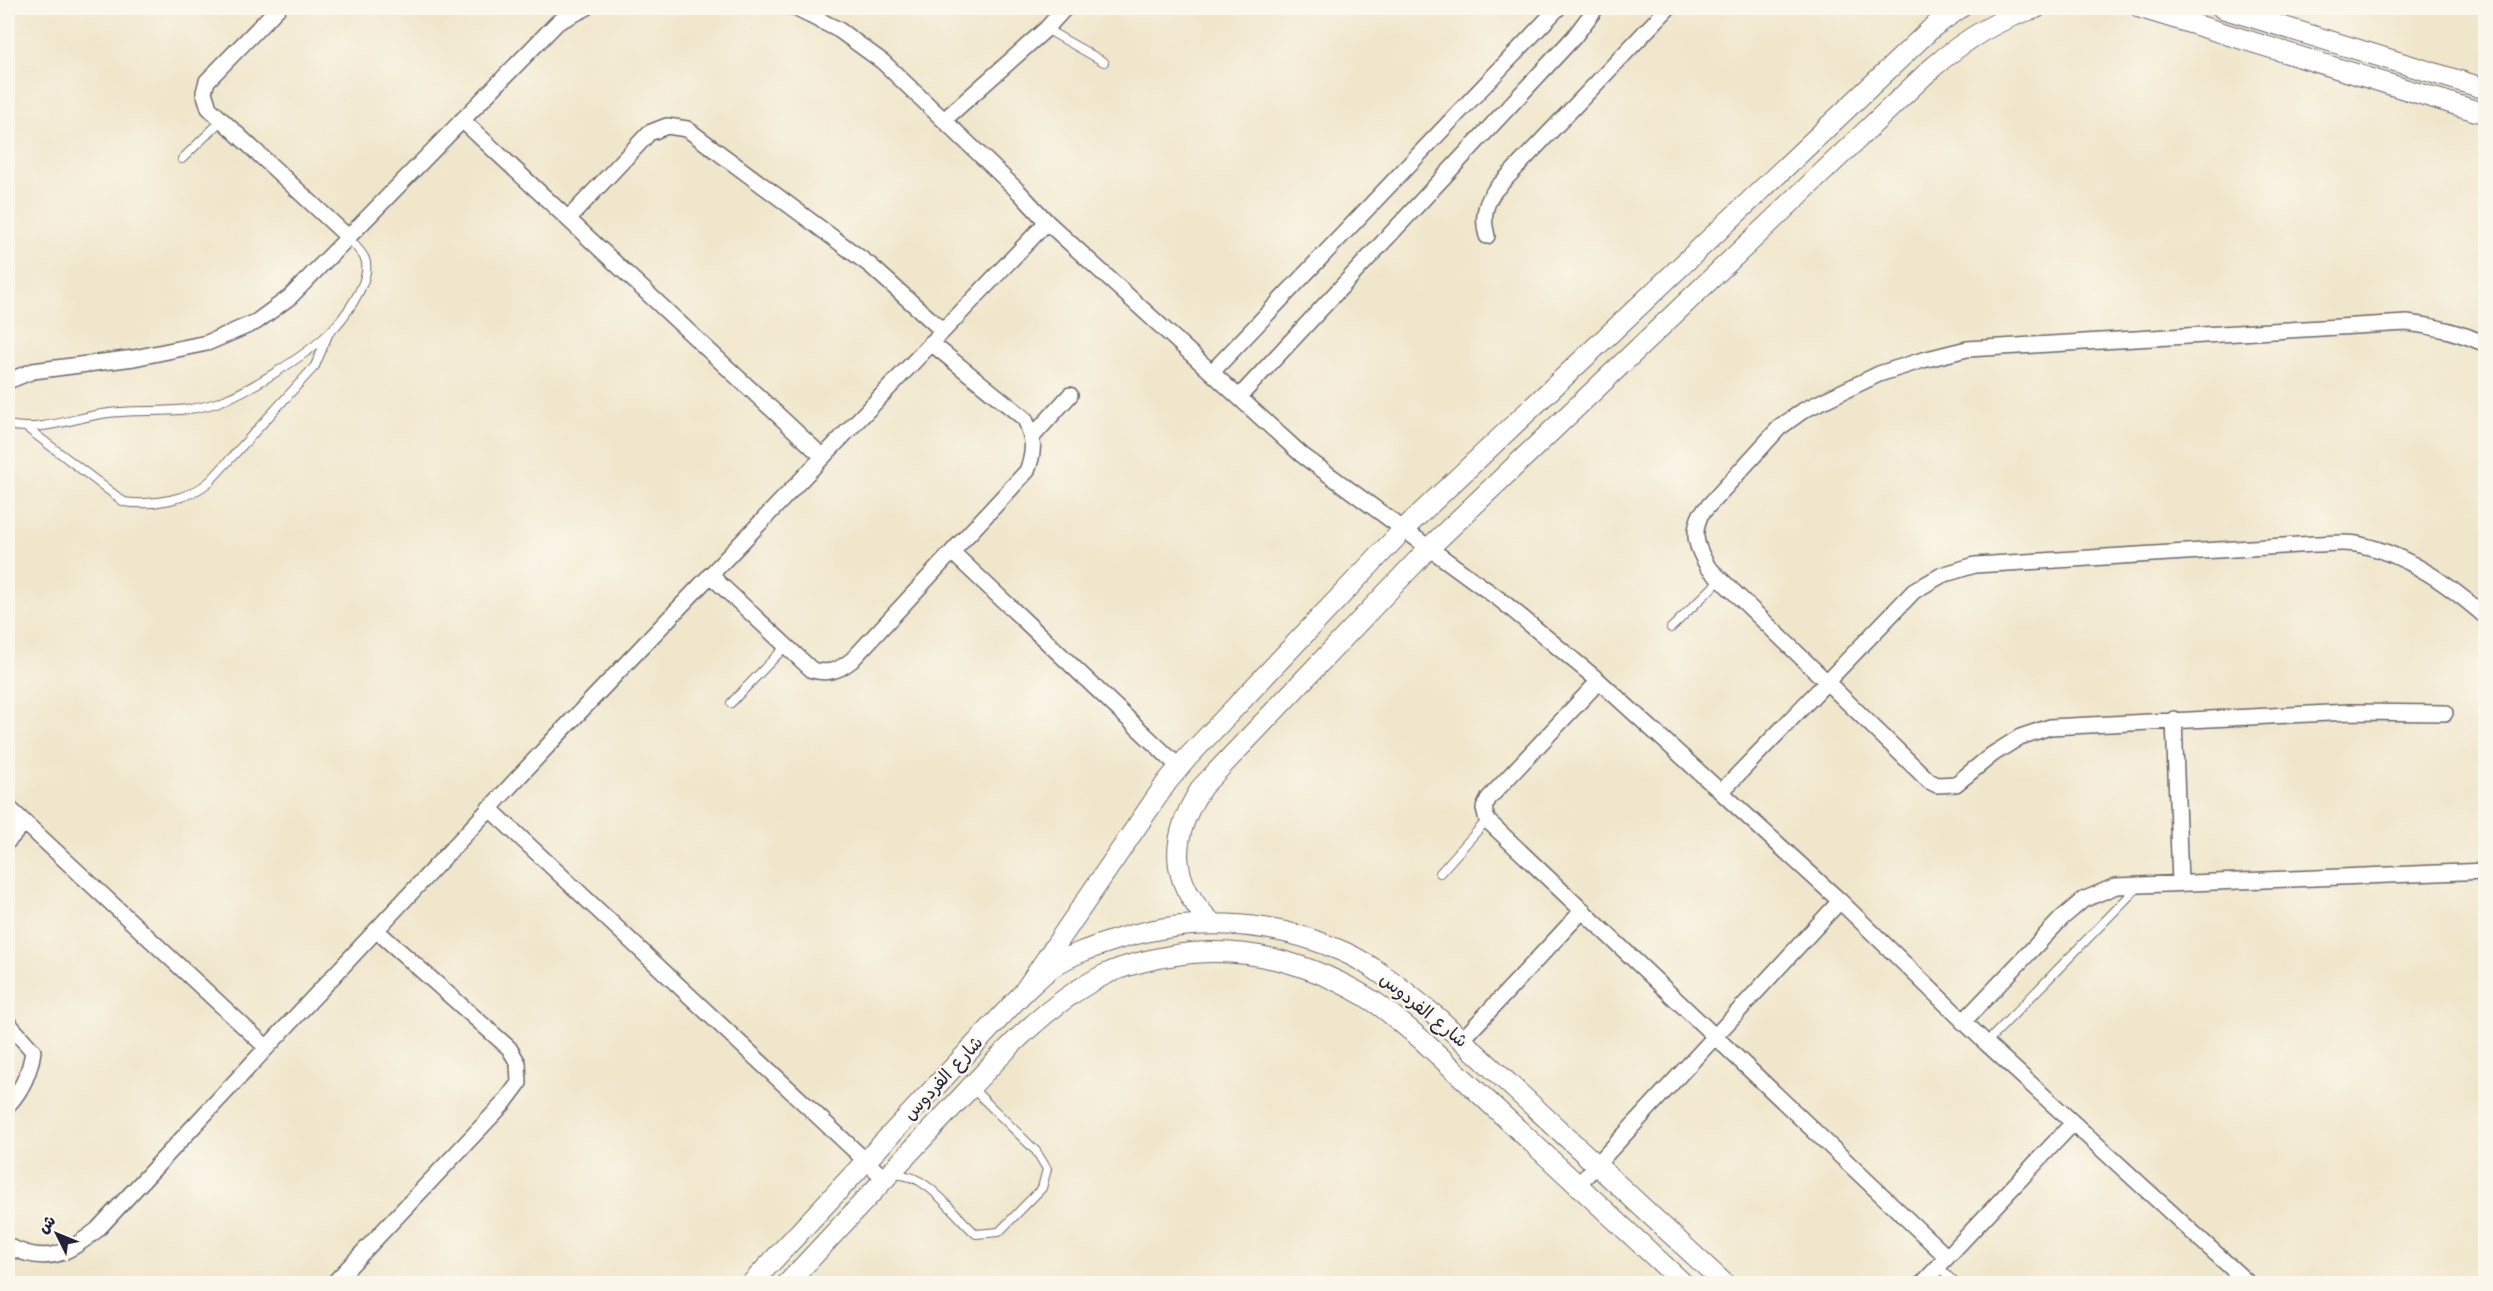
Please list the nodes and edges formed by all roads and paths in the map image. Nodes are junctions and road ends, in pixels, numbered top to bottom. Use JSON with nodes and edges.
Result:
{"nodes":[{"id":1,"x":278,"y":8,"type":"edge"},
{"id":2,"x":586,"y":8,"type":"edge"},
{"id":3,"x":795,"y":8,"type":"edge"},
{"id":4,"x":1065,"y":8,"type":"edge"},
{"id":5,"x":1558,"y":8,"type":"edge"},
{"id":6,"x":1596,"y":8,"type":"edge"},
{"id":7,"x":1668,"y":8,"type":"edge"},
{"id":8,"x":1960,"y":8,"type":"edge"},
{"id":9,"x":2036,"y":8,"type":"edge"},
{"id":10,"x":2141,"y":8,"type":"edge"},
{"id":11,"x":2222,"y":8,"type":"edge"},
{"id":12,"x":1046,"y":29,"type":"junction"},
{"id":13,"x":1104,"y":62,"type":"dead end"},
{"id":14,"x":2486,"y":89,"type":"edge"},
{"id":15,"x":2486,"y":114,"type":"edge"},
{"id":16,"x":221,"y":120,"type":"junction"},
{"id":17,"x":462,"y":120,"type":"junction"},
{"id":18,"x":944,"y":120,"type":"junction"},
{"id":19,"x":182,"y":159,"type":"dead end"},
{"id":20,"x":568,"y":219,"type":"junction"},
{"id":21,"x":1047,"y":222,"type":"junction"},
{"id":22,"x":1487,"y":236,"type":"dead end"},
{"id":23,"x":348,"y":237,"type":"junction"},
{"id":24,"x":943,"y":331,"type":"junction"},
{"id":25,"x":328,"y":334,"type":"junction"},
{"id":26,"x":931,"y":344,"type":"junction"},
{"id":27,"x":2486,"y":344,"type":"edge"},
{"id":28,"x":1212,"y":372,"type":"junction"},
{"id":29,"x":8,"y":381,"type":"edge"},
{"id":30,"x":1070,"y":395,"type":"dead end"},
{"id":31,"x":1239,"y":397,"type":"junction"},
{"id":32,"x":8,"y":425,"type":"edge"},
{"id":33,"x":27,"y":428,"type":"junction"},
{"id":34,"x":1033,"y":436,"type":"junction"},
{"id":35,"x":823,"y":457,"type":"junction"},
{"id":36,"x":1404,"y":529,"type":"junction"},
{"id":37,"x":1430,"y":547,"type":"junction"},
{"id":38,"x":952,"y":552,"type":"junction"},
{"id":39,"x":710,"y":575,"type":"junction"},
{"id":40,"x":1721,"y":579,"type":"junction"},
{"id":41,"x":2486,"y":617,"type":"edge"},
{"id":42,"x":1671,"y":628,"type":"dead end"},
{"id":43,"x":785,"y":647,"type":"junction"},
{"id":44,"x":1599,"y":681,"type":"junction"},
{"id":45,"x":1827,"y":681,"type":"junction"},
{"id":46,"x":731,"y":702,"type":"dead end"},
{"id":47,"x":2445,"y":712,"type":"dead end"},
{"id":48,"x":2174,"y":720,"type":"junction"},
{"id":49,"x":1179,"y":767,"type":"junction"},
{"id":50,"x":1720,"y":792,"type":"junction"},
{"id":51,"x":8,"y":807,"type":"edge"},
{"id":52,"x":489,"y":808,"type":"junction"},
{"id":53,"x":1487,"y":820,"type":"junction"},
{"id":54,"x":24,"y":823,"type":"junction"},
{"id":55,"x":8,"y":841,"type":"edge"},
{"id":56,"x":2486,"y":871,"type":"edge"},
{"id":57,"x":1440,"y":873,"type":"dead end"},
{"id":58,"x":2180,"y":883,"type":"junction"},
{"id":59,"x":2141,"y":884,"type":"junction"},
{"id":60,"x":1840,"y":901,"type":"junction"},
{"id":61,"x":1583,"y":910,"type":"junction"},
{"id":62,"x":1212,"y":923,"type":"junction"},
{"id":63,"x":376,"y":930,"type":"junction"},
{"id":64,"x":1023,"y":993,"type":"junction"},
{"id":65,"x":1963,"y":1022,"type":"junction"},
{"id":66,"x":8,"y":1023,"type":"edge"},
{"id":67,"x":1716,"y":1035,"type":"junction"},
{"id":68,"x":1462,"y":1040,"type":"junction"},
{"id":69,"x":1986,"y":1043,"type":"junction"},
{"id":70,"x":266,"y":1047,"type":"junction"},
{"id":71,"x":971,"y":1087,"type":"junction"},
{"id":72,"x":8,"y":1105,"type":"edge"},
{"id":73,"x":2073,"y":1123,"type":"junction"},
{"id":74,"x":865,"y":1161,"type":"junction"},
{"id":75,"x":1597,"y":1165,"type":"junction"},
{"id":76,"x":885,"y":1179,"type":"junction"},
{"id":77,"x":1578,"y":1185,"type":"junction"},
{"id":78,"x":8,"y":1246,"type":"edge"},
{"id":79,"x":1942,"y":1262,"type":"junction"},
{"id":80,"x":333,"y":1284,"type":"edge"},
{"id":81,"x":751,"y":1284,"type":"edge"},
{"id":82,"x":787,"y":1284,"type":"edge"},
{"id":83,"x":1684,"y":1284,"type":"edge"},
{"id":84,"x":1725,"y":1284,"type":"edge"},
{"id":85,"x":1922,"y":1284,"type":"edge"},
{"id":86,"x":1956,"y":1284,"type":"edge"},
{"id":87,"x":2249,"y":1284,"type":"edge"}],
"edges":[{"from":1,"to":16,"type":"street"},
{"from":2,"to":17,"type":"street"},
{"from":3,"to":18,"type":"street"},
{"from":4,"to":12,"type":"street"},
{"from":5,"to":28,"type":"street"},
{"from":6,"to":31,"type":"street"},
{"from":7,"to":22,"type":"street"},
{"from":8,"to":36,"type":"street"},
{"from":9,"to":37,"type":"street"},
{"from":10,"to":15,"type":"street"},
{"from":11,"to":14,"type":"street"},
{"from":12,"to":13,"type":"lane"},
{"from":12,"to":18,"type":"street"},
{"from":16,"to":19,"type":"lane"},
{"from":16,"to":23,"type":"street"},
{"from":17,"to":20,"type":"street"},
{"from":17,"to":23,"type":"street"},
{"from":18,"to":21,"type":"street"},
{"from":20,"to":24,"type":"street"},
{"from":20,"to":35,"type":"street"},
{"from":21,"to":24,"type":"street"},
{"from":21,"to":28,"type":"street"},
{"from":23,"to":25,"type":"lane"},
{"from":23,"to":29,"type":"street"},
{"from":24,"to":26,"type":"street"},
{"from":25,"to":33,"type":"lane"},
{"from":25,"to":33,"type":"lane"},
{"from":26,"to":34,"type":"street"},
{"from":26,"to":35,"type":"street"},
{"from":27,"to":40,"type":"street"},
{"from":28,"to":31,"type":"street"},
{"from":30,"to":34,"type":"street"},
{"from":31,"to":36,"type":"street"},
{"from":32,"to":33,"type":"lane"},
{"from":34,"to":38,"type":"street"},
{"from":35,"to":39,"type":"street"},
{"from":36,"to":37,"type":"street"},
{"from":36,"to":49,"type":"street"},
{"from":37,"to":44,"type":"street"},
{"from":37,"to":62,"type":"street"},
{"from":38,"to":43,"type":"street"},
{"from":38,"to":49,"type":"street"},
{"from":39,"to":43,"type":"street"},
{"from":39,"to":52,"type":"street"},
{"from":40,"to":42,"type":"lane"},
{"from":40,"to":45,"type":"street"},
{"from":41,"to":45,"type":"street"},
{"from":43,"to":46,"type":"lane"},
{"from":44,"to":50,"type":"street"},
{"from":44,"to":53,"type":"street"},
{"from":45,"to":48,"type":"street"},
{"from":45,"to":50,"type":"street"},
{"from":47,"to":48,"type":"street"},
{"from":48,"to":58,"type":"street"},
{"from":49,"to":64,"type":"street"},
{"from":50,"to":60,"type":"street"},
{"from":51,"to":54,"type":"street"},
{"from":52,"to":63,"type":"street"},
{"from":52,"to":74,"type":"street"},
{"from":53,"to":57,"type":"lane"},
{"from":53,"to":61,"type":"street"},
{"from":54,"to":55,"type":"street"},
{"from":54,"to":70,"type":"street"},
{"from":56,"to":58,"type":"street"},
{"from":58,"to":59,"type":"street"},
{"from":59,"to":65,"type":"street"},
{"from":59,"to":69,"type":"lane"},
{"from":60,"to":65,"type":"street"},
{"from":60,"to":67,"type":"street"},
{"from":61,"to":67,"type":"street"},
{"from":61,"to":68,"type":"street"},
{"from":62,"to":64,"type":"street","name":"شارع الفردوس"},
{"from":62,"to":68,"type":"street","name":"شارع الفردوس"},
{"from":63,"to":70,"type":"street"},
{"from":63,"to":80,"type":"street"},
{"from":64,"to":74,"type":"street","name":"شارع الفردوس"},
{"from":65,"to":69,"type":"street"},
{"from":66,"to":72,"type":"street"},
{"from":67,"to":75,"type":"street"},
{"from":67,"to":79,"type":"street"},
{"from":68,"to":75,"type":"street","name":"شارع الفردوس"},
{"from":69,"to":73,"type":"street"},
{"from":70,"to":78,"type":"street"},
{"from":71,"to":76,"type":"street","name":"شارع الفردوس"},
{"from":71,"to":76,"type":"lane"},
{"from":71,"to":77,"type":"street","name":"شارع الفردوس"},
{"from":73,"to":79,"type":"street"},
{"from":73,"to":87,"type":"street"},
{"from":74,"to":76,"type":"street"},
{"from":74,"to":81,"type":"street","name":"شارع الفردوس"},
{"from":75,"to":77,"type":"street"},
{"from":75,"to":84,"type":"street","name":"شارع الفردوس"},
{"from":76,"to":82,"type":"street","name":"شارع الفردوس"},
{"from":77,"to":83,"type":"street","name":"شارع الفردوس"},
{"from":79,"to":85,"type":"street"},
{"from":79,"to":86,"type":"lane"}]}
